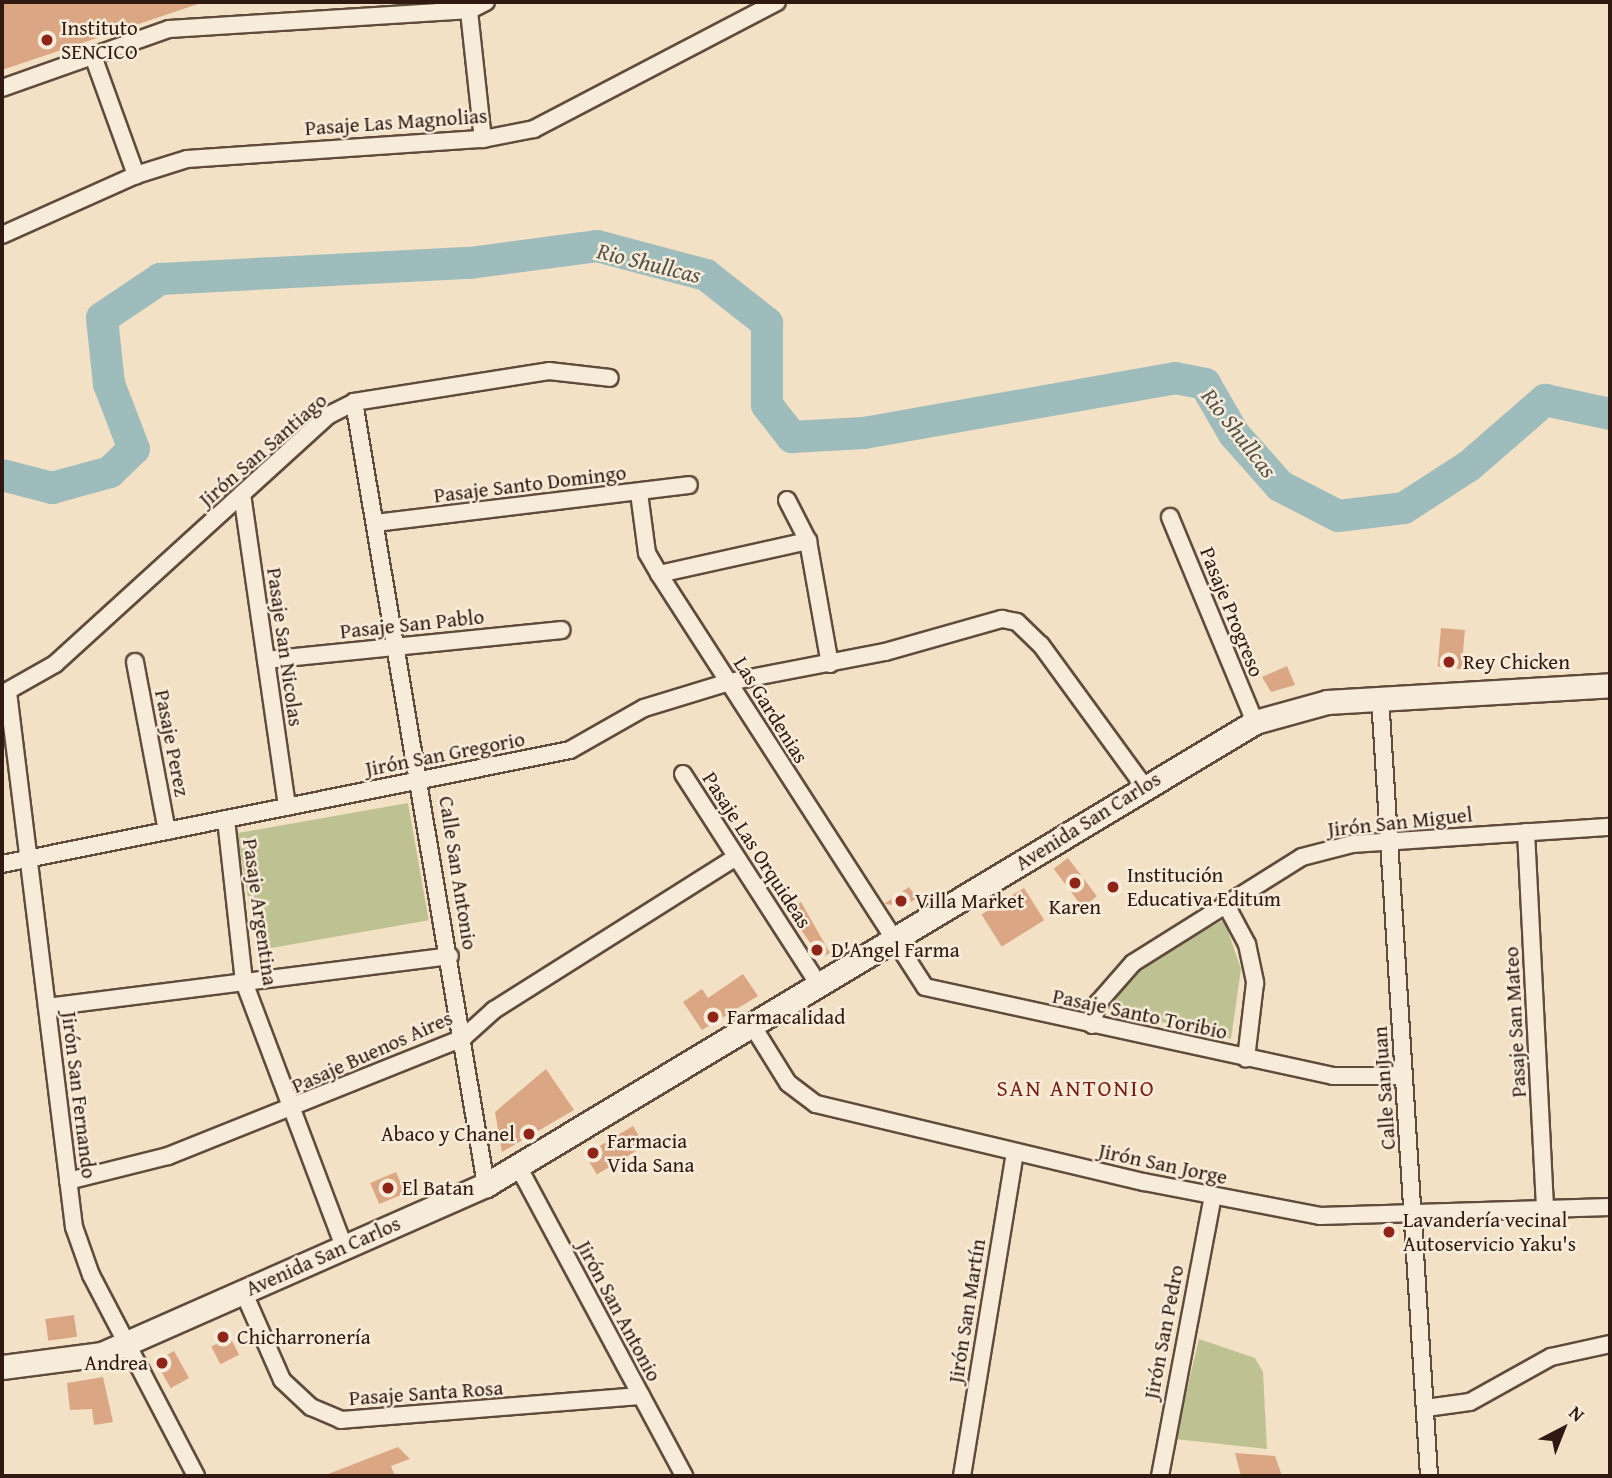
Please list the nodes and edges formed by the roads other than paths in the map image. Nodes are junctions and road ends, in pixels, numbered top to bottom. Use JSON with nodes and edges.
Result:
{"nodes":[{"id":1,"x":257,"y":2,"type":"edge"},
{"id":2,"x":486,"y":2,"type":"edge"},
{"id":3,"x":776,"y":2,"type":"edge"},
{"id":4,"x":469,"y":6,"type":"edge"},
{"id":5,"x":260,"y":19,"type":"junction"},
{"id":6,"x":93,"y":55,"type":"junction"},
{"id":7,"x":2,"y":88,"type":"edge"},
{"id":8,"x":483,"y":139,"type":"junction"},
{"id":9,"x":136,"y":175,"type":"junction"},
{"id":10,"x":2,"y":235,"type":"edge"},
{"id":11,"x":610,"y":378,"type":"dead end"},
{"id":12,"x":354,"y":402,"type":"junction"},
{"id":13,"x":689,"y":485,"type":"dead end"},
{"id":14,"x":639,"y":493,"type":"junction"},
{"id":15,"x":242,"y":494,"type":"junction"},
{"id":16,"x":787,"y":500,"type":"dead end"},
{"id":17,"x":1170,"y":517,"type":"dead end"},
{"id":18,"x":375,"y":523,"type":"junction"},
{"id":19,"x":808,"y":541,"type":"junction"},
{"id":20,"x":659,"y":574,"type":"junction"},
{"id":21,"x":561,"y":630,"type":"dead end"},
{"id":22,"x":398,"y":647,"type":"junction"},
{"id":23,"x":266,"y":660,"type":"junction"},
{"id":24,"x":135,"y":662,"type":"dead end"},
{"id":25,"x":830,"y":664,"type":"junction"},
{"id":26,"x":729,"y":681,"type":"junction"},
{"id":27,"x":1610,"y":685,"type":"edge"},
{"id":28,"x":5,"y":693,"type":"edge"},
{"id":29,"x":1380,"y":697,"type":"junction"},
{"id":30,"x":1255,"y":722,"type":"junction"},
{"id":31,"x":683,"y":774,"type":"dead end"},
{"id":32,"x":422,"y":780,"type":"junction"},
{"id":33,"x":1143,"y":785,"type":"junction"},
{"id":34,"x":286,"y":807,"type":"junction"},
{"id":35,"x":226,"y":819,"type":"junction"},
{"id":36,"x":1610,"y":827,"type":"edge"},
{"id":37,"x":167,"y":831,"type":"junction"},
{"id":38,"x":1526,"y":832,"type":"junction"},
{"id":39,"x":1389,"y":841,"type":"junction"},
{"id":40,"x":736,"y":857,"type":"junction"},
{"id":41,"x":29,"y":858,"type":"junction"},
{"id":42,"x":2,"y":864,"type":"edge"},
{"id":43,"x":1224,"y":903,"type":"junction"},
{"id":44,"x":892,"y":941,"type":"junction"},
{"id":45,"x":450,"y":956,"type":"junction"},
{"id":46,"x":244,"y":982,"type":"junction"},
{"id":47,"x":818,"y":985,"type":"junction"},
{"id":48,"x":47,"y":1007,"type":"junction"},
{"id":49,"x":752,"y":1025,"type":"junction"},
{"id":50,"x":1092,"y":1025,"type":"junction"},
{"id":51,"x":463,"y":1038,"type":"junction"},
{"id":52,"x":1246,"y":1058,"type":"junction"},
{"id":53,"x":1404,"y":1076,"type":"junction"},
{"id":54,"x":292,"y":1110,"type":"junction"},
{"id":55,"x":1014,"y":1152,"type":"junction"},
{"id":56,"x":518,"y":1166,"type":"junction"},
{"id":57,"x":68,"y":1181,"type":"junction"},
{"id":58,"x":486,"y":1185,"type":"junction"},
{"id":59,"x":1213,"y":1196,"type":"junction"},
{"id":60,"x":1610,"y":1207,"type":"edge"},
{"id":61,"x":1545,"y":1210,"type":"junction"},
{"id":62,"x":1413,"y":1217,"type":"junction"},
{"id":63,"x":344,"y":1246,"type":"junction"},
{"id":64,"x":243,"y":1291,"type":"junction"},
{"id":65,"x":125,"y":1344,"type":"junction"},
{"id":66,"x":1610,"y":1344,"type":"edge"},
{"id":67,"x":2,"y":1367,"type":"edge"},
{"id":68,"x":641,"y":1396,"type":"junction"},
{"id":69,"x":1426,"y":1408,"type":"junction"},
{"id":70,"x":195,"y":1476,"type":"edge"},
{"id":71,"x":684,"y":1476,"type":"edge"},
{"id":72,"x":962,"y":1476,"type":"edge"},
{"id":73,"x":1160,"y":1476,"type":"edge"},
{"id":74,"x":1429,"y":1476,"type":"edge"}],
"edges":[{"from":1,"to":5,"type":"street"},
{"from":2,"to":4,"type":"street"},
{"from":3,"to":8,"type":"street","name":"Pasaje Las Magnolias"},
{"from":4,"to":5,"type":"street"},
{"from":4,"to":8,"type":"street"},
{"from":5,"to":6,"type":"street"},
{"from":6,"to":7,"type":"street"},
{"from":6,"to":9,"type":"street"},
{"from":8,"to":9,"type":"street","name":"Pasaje Las Magnolias"},
{"from":9,"to":10,"type":"street","name":"Pasaje Las Magnolias"},
{"from":11,"to":12,"type":"street","name":"Jirón San Santiago"},
{"from":12,"to":15,"type":"street","name":"Jirón San Santiago"},
{"from":12,"to":18,"type":"street","name":"Calle San Antonio"},
{"from":13,"to":14,"type":"street","name":"Pasaje Santo Domingo"},
{"from":14,"to":18,"type":"street","name":"Pasaje Santo Domingo"},
{"from":14,"to":20,"type":"street","name":"Las Gardenias"},
{"from":15,"to":23,"type":"street","name":"Pasaje San Nicolas"},
{"from":15,"to":28,"type":"street","name":"Jirón San Santiago"},
{"from":16,"to":19,"type":"street"},
{"from":17,"to":30,"type":"street","name":"Pasaje Progreso"},
{"from":18,"to":22,"type":"street","name":"Calle San Antonio"},
{"from":19,"to":20,"type":"street"},
{"from":19,"to":25,"type":"street"},
{"from":20,"to":26,"type":"street","name":"Las Gardenias"},
{"from":21,"to":22,"type":"street","name":"Pasaje San Pablo"},
{"from":22,"to":23,"type":"street","name":"Pasaje San Pablo"},
{"from":22,"to":32,"type":"street","name":"Calle San Antonio"},
{"from":23,"to":34,"type":"street","name":"Pasaje San Nicolas"},
{"from":24,"to":37,"type":"street","name":"Pasaje Perez"},
{"from":25,"to":26,"type":"street","name":"Jirón San Gregorio"},
{"from":25,"to":33,"type":"street","name":"Jirón San Gregorio"},
{"from":26,"to":32,"type":"street","name":"Jirón San Gregorio"},
{"from":26,"to":44,"type":"street","name":"Las Gardenias"},
{"from":27,"to":29,"type":"main road","name":"Avenida San Carlos"},
{"from":28,"to":41,"type":"street","name":"Jirón San Fernando"},
{"from":29,"to":30,"type":"main road","name":"Avenida San Carlos"},
{"from":29,"to":39,"type":"street","name":"Calle San Juan"},
{"from":30,"to":33,"type":"main road","name":"Avenida San Carlos"},
{"from":31,"to":40,"type":"street","name":"Pasaje Las Orquideas"},
{"from":32,"to":34,"type":"street","name":"Jirón San Gregorio"},
{"from":32,"to":45,"type":"street","name":"Calle San Antonio"},
{"from":33,"to":44,"type":"main road","name":"Avenida San Carlos"},
{"from":34,"to":35,"type":"street","name":"Jirón San Gregorio"},
{"from":35,"to":37,"type":"street","name":"Jirón San Gregorio"},
{"from":35,"to":46,"type":"street","name":"Pasaje Argentina"},
{"from":36,"to":38,"type":"street","name":"Jirón San Miguel"},
{"from":37,"to":41,"type":"street","name":"Jirón San Gregorio"},
{"from":38,"to":39,"type":"street","name":"Jirón San Miguel"},
{"from":38,"to":61,"type":"street","name":"Pasaje San Mateo"},
{"from":39,"to":43,"type":"street","name":"Jirón San Miguel"},
{"from":39,"to":53,"type":"street","name":"Calle San Juan"},
{"from":40,"to":47,"type":"street","name":"Pasaje Las Orquideas"},
{"from":40,"to":51,"type":"street","name":"Pasaje Buenos Aires"},
{"from":41,"to":42,"type":"street","name":"Jirón San Gregorio"},
{"from":41,"to":48,"type":"street","name":"Jirón San Fernando"},
{"from":43,"to":50,"type":"street","name":"Jirón San Miguel"},
{"from":43,"to":52,"type":"street"},
{"from":44,"to":47,"type":"main road","name":"Avenida San Carlos"},
{"from":44,"to":50,"type":"street","name":"Pasaje Santo Toribio"},
{"from":45,"to":46,"type":"street"},
{"from":45,"to":51,"type":"street","name":"Calle San Antonio"},
{"from":46,"to":48,"type":"street"},
{"from":46,"to":54,"type":"street","name":"Pasaje Argentina"},
{"from":47,"to":49,"type":"main road","name":"Avenida San Carlos"},
{"from":48,"to":57,"type":"street","name":"Jirón San Fernando"},
{"from":49,"to":55,"type":"street","name":"Jirón San Jorge"},
{"from":49,"to":56,"type":"main road","name":"Avenida San Carlos"},
{"from":50,"to":52,"type":"street","name":"Pasaje Santo Toribio"},
{"from":51,"to":54,"type":"street","name":"Pasaje Buenos Aires"},
{"from":51,"to":58,"type":"street","name":"Calle San Antonio"},
{"from":52,"to":53,"type":"street","name":"Pasaje Santo Toribio"},
{"from":53,"to":62,"type":"street","name":"Calle San Juan"},
{"from":54,"to":57,"type":"street","name":"Pasaje Buenos Aires"},
{"from":54,"to":63,"type":"street","name":"Pasaje Argentina"},
{"from":55,"to":59,"type":"street","name":"Jirón San Jorge"},
{"from":55,"to":72,"type":"street","name":"Jirón San Martín"},
{"from":56,"to":58,"type":"main road","name":"Avenida San Carlos"},
{"from":56,"to":68,"type":"street","name":"Jirón San Antonio"},
{"from":57,"to":65,"type":"street","name":"Jirón San Fernando"},
{"from":58,"to":63,"type":"main road","name":"Avenida San Carlos"},
{"from":59,"to":62,"type":"street","name":"Jirón San Jorge"},
{"from":59,"to":73,"type":"street","name":"Jirón San Pedro"},
{"from":60,"to":61,"type":"street","name":"Jirón San Jorge"},
{"from":61,"to":62,"type":"street","name":"Jirón San Jorge"},
{"from":62,"to":69,"type":"street","name":"Calle San Juan"},
{"from":63,"to":64,"type":"main road","name":"Avenida San Carlos"},
{"from":64,"to":65,"type":"main road","name":"Avenida San Carlos"},
{"from":64,"to":68,"type":"street","name":"Pasaje Santa Rosa"},
{"from":65,"to":67,"type":"main road","name":"Avenida San Carlos"},
{"from":65,"to":70,"type":"street","name":"Jirón San Fernando"},
{"from":66,"to":69,"type":"street"},
{"from":68,"to":71,"type":"street","name":"Jirón San Antonio"},
{"from":69,"to":74,"type":"street","name":"Calle San Juan"}]}
